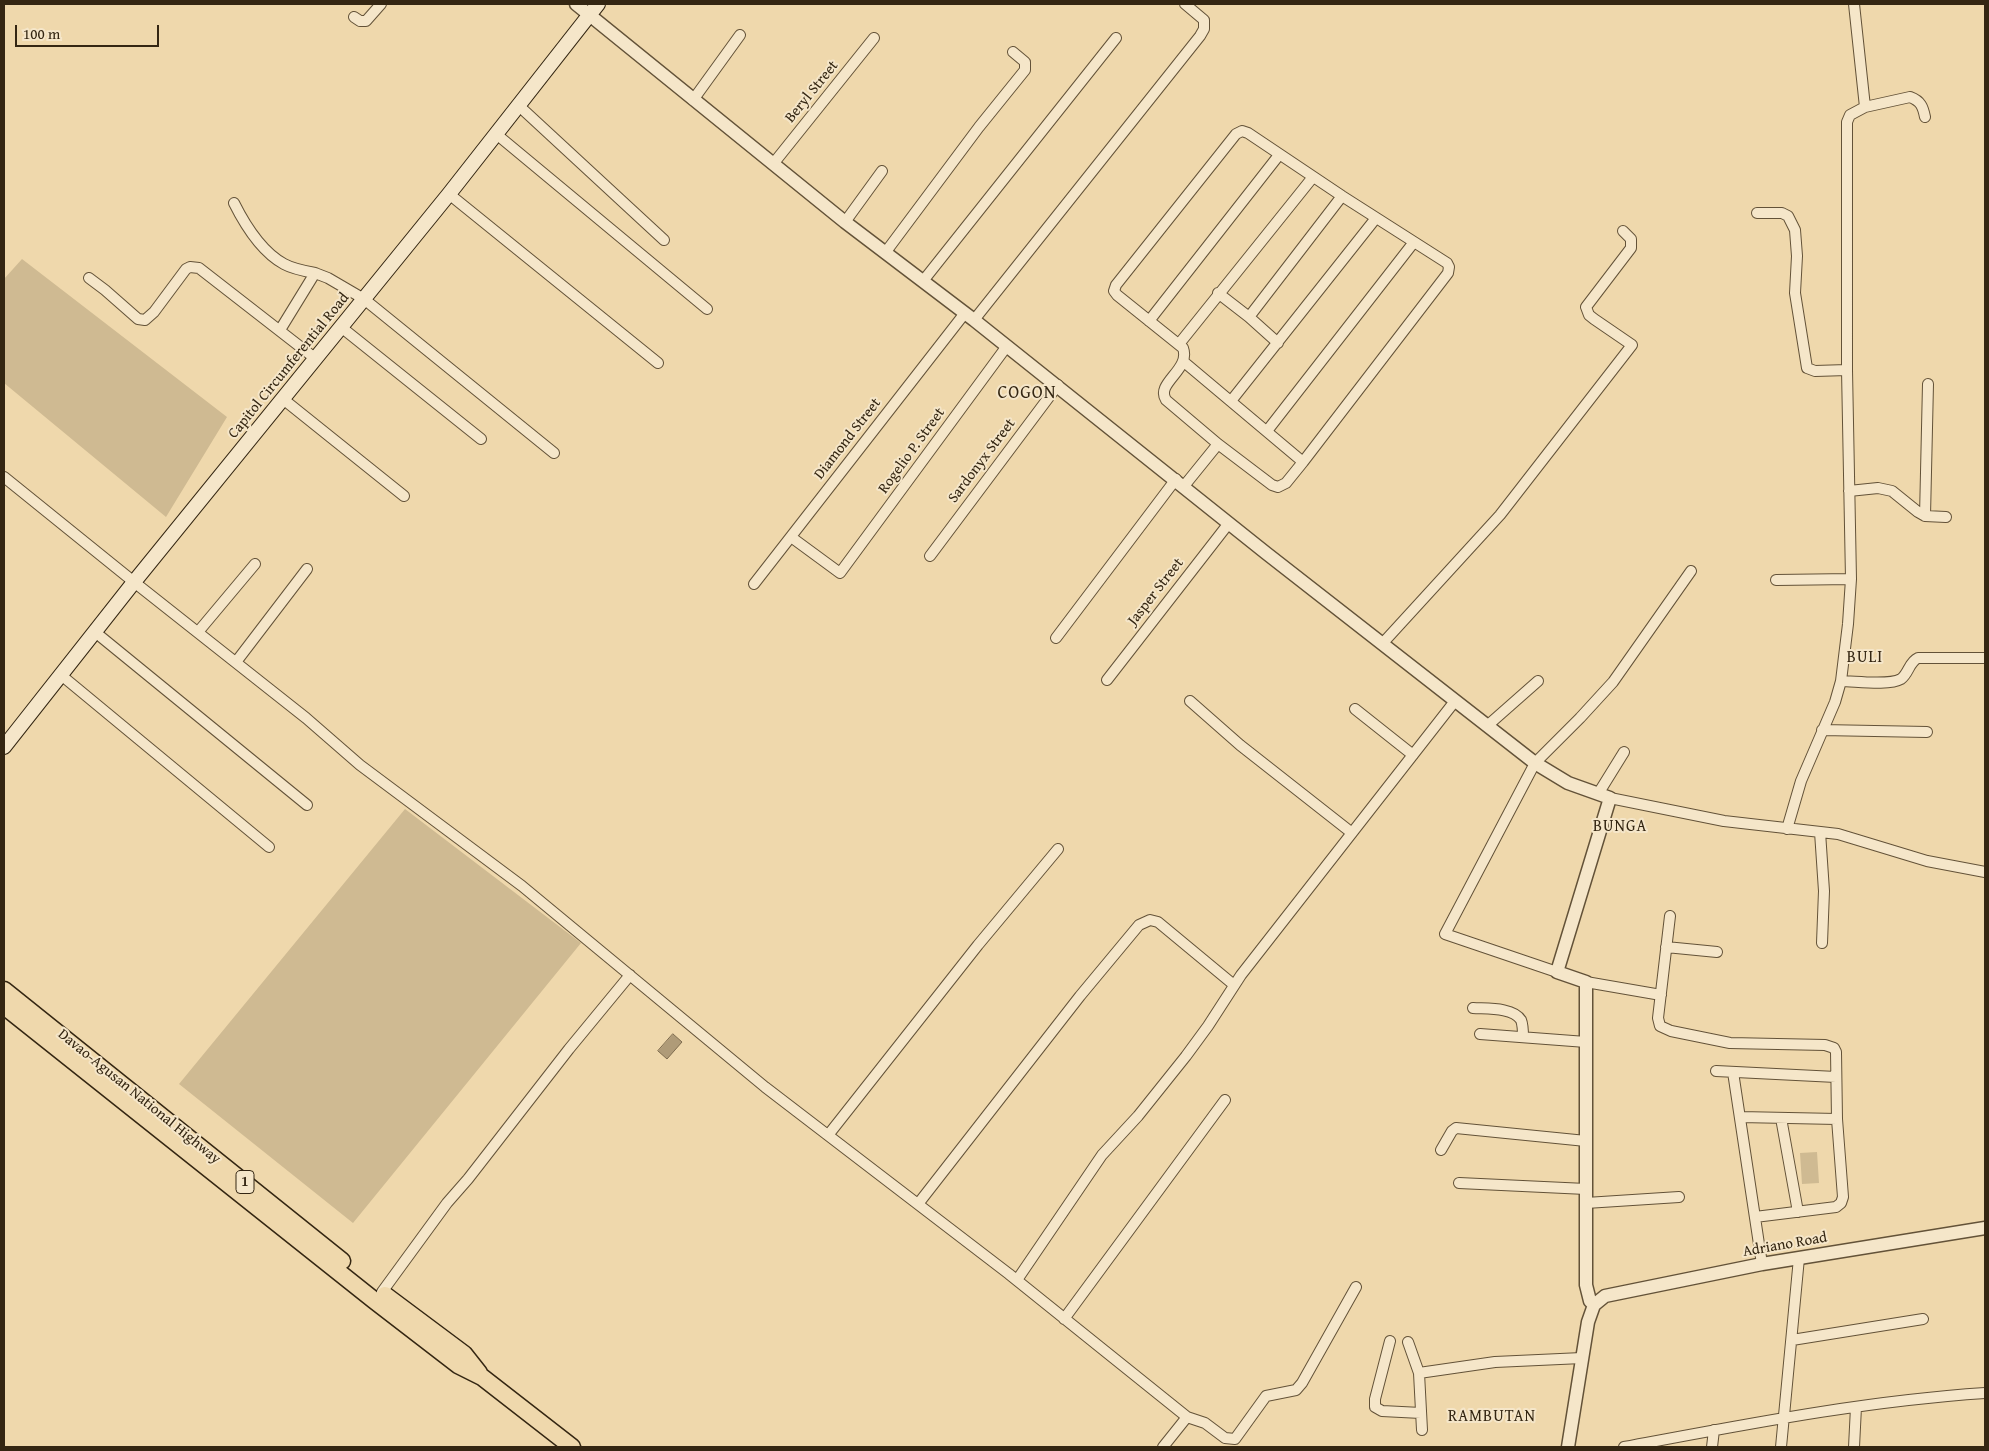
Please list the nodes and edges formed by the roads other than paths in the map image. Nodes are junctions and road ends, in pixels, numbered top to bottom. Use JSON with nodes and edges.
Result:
{"nodes":[{"id":1,"x":381,"y":4,"type":"edge"},
{"id":2,"x":576,"y":4,"type":"edge"},
{"id":3,"x":1185,"y":4,"type":"edge"},
{"id":4,"x":1854,"y":4,"type":"edge"},
{"id":5,"x":594,"y":9,"type":"edge"},
{"id":6,"x":354,"y":17,"type":"dead end"},
{"id":7,"x":740,"y":35,"type":"dead end"},
{"id":8,"x":874,"y":38,"type":"dead end"},
{"id":9,"x":1116,"y":38,"type":"dead end"},
{"id":10,"x":1013,"y":52,"type":"dead end"},
{"id":11,"x":693,"y":100,"type":"junction"},
{"id":12,"x":518,"y":105,"type":"junction"},
{"id":13,"x":1865,"y":107,"type":"junction"},
{"id":14,"x":1925,"y":117,"type":"dead end"},
{"id":15,"x":495,"y":133,"type":"junction"},
{"id":16,"x":1279,"y":155,"type":"junction"},
{"id":17,"x":773,"y":164,"type":"junction"},
{"id":18,"x":882,"y":171,"type":"dead end"},
{"id":19,"x":1313,"y":177,"type":"junction"},
{"id":20,"x":449,"y":194,"type":"junction"},
{"id":21,"x":1342,"y":196,"type":"junction"},
{"id":22,"x":234,"y":203,"type":"dead end"},
{"id":23,"x":1757,"y":213,"type":"dead end"},
{"id":24,"x":1376,"y":218,"type":"junction"},
{"id":25,"x":845,"y":222,"type":"junction"},
{"id":26,"x":1623,"y":231,"type":"dead end"},
{"id":27,"x":664,"y":240,"type":"dead end"},
{"id":28,"x":1414,"y":242,"type":"junction"},
{"id":29,"x":885,"y":253,"type":"junction"},
{"id":30,"x":315,"y":274,"type":"junction"},
{"id":31,"x":89,"y":278,"type":"dead end"},
{"id":32,"x":923,"y":281,"type":"junction"},
{"id":33,"x":1218,"y":293,"type":"junction"},
{"id":34,"x":364,"y":299,"type":"junction"},
{"id":35,"x":707,"y":309,"type":"dead end"},
{"id":36,"x":969,"y":316,"type":"junction"},
{"id":37,"x":1249,"y":317,"type":"junction"},
{"id":38,"x":1149,"y":321,"type":"junction"},
{"id":39,"x":341,"y":327,"type":"junction"},
{"id":40,"x":280,"y":330,"type":"junction"},
{"id":41,"x":1278,"y":343,"type":"junction"},
{"id":42,"x":1179,"y":344,"type":"junction"},
{"id":43,"x":1007,"y":346,"type":"junction"},
{"id":44,"x":316,"y":359,"type":"junction"},
{"id":45,"x":1184,"y":362,"type":"junction"},
{"id":46,"x":658,"y":363,"type":"dead end"},
{"id":47,"x":1847,"y":370,"type":"junction"},
{"id":48,"x":1928,"y":384,"type":"dead end"},
{"id":49,"x":1058,"y":385,"type":"junction"},
{"id":50,"x":283,"y":399,"type":"junction"},
{"id":51,"x":1231,"y":401,"type":"junction"},
{"id":52,"x":1267,"y":431,"type":"junction"},
{"id":53,"x":481,"y":439,"type":"dead end"},
{"id":54,"x":1218,"y":444,"type":"junction"},
{"id":55,"x":554,"y":453,"type":"dead end"},
{"id":56,"x":1303,"y":462,"type":"junction"},
{"id":57,"x":4,"y":477,"type":"edge"},
{"id":58,"x":1180,"y":482,"type":"junction"},
{"id":59,"x":1849,"y":491,"type":"junction"},
{"id":60,"x":404,"y":496,"type":"dead end"},
{"id":61,"x":1925,"y":516,"type":"junction"},
{"id":62,"x":1946,"y":517,"type":"dead end"},
{"id":63,"x":1229,"y":523,"type":"junction"},
{"id":64,"x":790,"y":537,"type":"junction"},
{"id":65,"x":930,"y":556,"type":"dead end"},
{"id":66,"x":255,"y":564,"type":"dead end"},
{"id":67,"x":307,"y":568,"type":"dead end"},
{"id":68,"x":1691,"y":571,"type":"dead end"},
{"id":69,"x":1851,"y":579,"type":"junction"},
{"id":70,"x":1776,"y":580,"type":"dead end"},
{"id":71,"x":134,"y":582,"type":"junction"},
{"id":72,"x":754,"y":584,"type":"dead end"},
{"id":73,"x":95,"y":632,"type":"junction"},
{"id":74,"x":198,"y":632,"type":"junction"},
{"id":75,"x":1056,"y":638,"type":"dead end"},
{"id":76,"x":1382,"y":644,"type":"junction"},
{"id":77,"x":1985,"y":658,"type":"edge"},
{"id":78,"x":236,"y":662,"type":"junction"},
{"id":79,"x":61,"y":675,"type":"junction"},
{"id":80,"x":1107,"y":680,"type":"dead end"},
{"id":81,"x":1538,"y":681,"type":"dead end"},
{"id":82,"x":1841,"y":681,"type":"junction"},
{"id":83,"x":1190,"y":701,"type":"dead end"},
{"id":84,"x":1455,"y":701,"type":"junction"},
{"id":85,"x":1354,"y":709,"type":"dead end"},
{"id":86,"x":1487,"y":726,"type":"junction"},
{"id":87,"x":1822,"y":730,"type":"junction"},
{"id":88,"x":1927,"y":732,"type":"dead end"},
{"id":89,"x":4,"y":747,"type":"edge"},
{"id":90,"x":1624,"y":752,"type":"dead end"},
{"id":91,"x":1413,"y":755,"type":"junction"},
{"id":92,"x":1535,"y":763,"type":"junction"},
{"id":93,"x":1604,"y":796,"type":"junction"},
{"id":94,"x":307,"y":805,"type":"dead end"},
{"id":95,"x":1787,"y":828,"type":"junction"},
{"id":96,"x":1820,"y":832,"type":"junction"},
{"id":97,"x":1352,"y":833,"type":"junction"},
{"id":98,"x":269,"y":847,"type":"dead end"},
{"id":99,"x":1058,"y":849,"type":"dead end"},
{"id":100,"x":1985,"y":872,"type":"edge"},
{"id":101,"x":1670,"y":916,"type":"dead end"},
{"id":102,"x":1822,"y":943,"type":"dead end"},
{"id":103,"x":1666,"y":947,"type":"junction"},
{"id":104,"x":1717,"y":952,"type":"dead end"},
{"id":105,"x":1557,"y":972,"type":"junction"},
{"id":106,"x":630,"y":975,"type":"junction"},
{"id":107,"x":1586,"y":982,"type":"junction"},
{"id":108,"x":1234,"y":985,"type":"junction"},
{"id":109,"x":4,"y":990,"type":"edge"},
{"id":110,"x":1661,"y":995,"type":"junction"},
{"id":111,"x":1474,"y":1008,"type":"dead end"},
{"id":112,"x":14,"y":1009,"type":"edge"},
{"id":113,"x":1480,"y":1034,"type":"dead end"},
{"id":114,"x":1523,"y":1037,"type":"junction"},
{"id":115,"x":1586,"y":1042,"type":"junction"},
{"id":116,"x":1716,"y":1071,"type":"dead end"},
{"id":117,"x":1733,"y":1072,"type":"junction"},
{"id":118,"x":1836,"y":1077,"type":"junction"},
{"id":119,"x":1225,"y":1100,"type":"dead end"},
{"id":120,"x":1740,"y":1117,"type":"junction"},
{"id":121,"x":1781,"y":1118,"type":"junction"},
{"id":122,"x":1837,"y":1118,"type":"junction"},
{"id":123,"x":829,"y":1134,"type":"junction"},
{"id":124,"x":1586,"y":1141,"type":"junction"},
{"id":125,"x":1441,"y":1150,"type":"dead end"},
{"id":126,"x":1459,"y":1183,"type":"dead end"},
{"id":127,"x":1586,"y":1189,"type":"junction"},
{"id":128,"x":1679,"y":1197,"type":"dead end"},
{"id":129,"x":1586,"y":1203,"type":"junction"},
{"id":130,"x":918,"y":1204,"type":"junction"},
{"id":131,"x":1798,"y":1212,"type":"junction"},
{"id":132,"x":1755,"y":1217,"type":"junction"},
{"id":133,"x":1985,"y":1228,"type":"edge"},
{"id":134,"x":1799,"y":1258,"type":"junction"},
{"id":135,"x":1762,"y":1264,"type":"junction"},
{"id":136,"x":348,"y":1272,"type":"junction"},
{"id":137,"x":1017,"y":1280,"type":"junction"},
{"id":138,"x":1356,"y":1287,"type":"dead end"},
{"id":139,"x":382,"y":1292,"type":"junction"},
{"id":140,"x":1594,"y":1305,"type":"junction"},
{"id":141,"x":1064,"y":1319,"type":"junction"},
{"id":142,"x":1924,"y":1319,"type":"dead end"},
{"id":143,"x":1792,"y":1340,"type":"junction"},
{"id":144,"x":1390,"y":1341,"type":"dead end"},
{"id":145,"x":1408,"y":1342,"type":"dead end"},
{"id":146,"x":1582,"y":1358,"type":"junction"},
{"id":147,"x":1419,"y":1372,"type":"junction"},
{"id":148,"x":482,"y":1377,"type":"junction"},
{"id":149,"x":1985,"y":1393,"type":"edge"},
{"id":150,"x":1856,"y":1407,"type":"junction"},
{"id":151,"x":1421,"y":1413,"type":"junction"},
{"id":152,"x":1187,"y":1417,"type":"junction"},
{"id":153,"x":1784,"y":1418,"type":"junction"},
{"id":154,"x":1422,"y":1430,"type":"dead end"},
{"id":155,"x":1714,"y":1430,"type":"junction"},
{"id":156,"x":1646,"y":1445,"type":"edge"},
{"id":157,"x":572,"y":1447,"type":"edge"},
{"id":158,"x":1164,"y":1447,"type":"edge"},
{"id":159,"x":1568,"y":1447,"type":"edge"},
{"id":160,"x":1624,"y":1447,"type":"edge"},
{"id":161,"x":1712,"y":1447,"type":"edge"},
{"id":162,"x":1781,"y":1447,"type":"edge"},
{"id":163,"x":1854,"y":1447,"type":"edge"}],
"edges":[{"from":1,"to":6,"type":"street"},
{"from":2,"to":5,"type":"street"},
{"from":3,"to":36,"type":"street","name":"Diamond Street"},
{"from":4,"to":13,"type":"street"},
{"from":5,"to":11,"type":"street"},
{"from":5,"to":12,"type":"main road","name":"Capitol Circumferential Road"},
{"from":7,"to":11,"type":"street"},
{"from":8,"to":17,"type":"street","name":"Beryl Street"},
{"from":9,"to":32,"type":"street"},
{"from":10,"to":29,"type":"street"},
{"from":11,"to":17,"type":"street"},
{"from":12,"to":15,"type":"main road","name":"Capitol Circumferential Road"},
{"from":12,"to":27,"type":"street"},
{"from":13,"to":14,"type":"street"},
{"from":13,"to":47,"type":"street"},
{"from":15,"to":20,"type":"main road","name":"Capitol Circumferential Road"},
{"from":15,"to":35,"type":"street"},
{"from":16,"to":19,"type":"street"},
{"from":16,"to":38,"type":"street"},
{"from":16,"to":38,"type":"street"},
{"from":17,"to":25,"type":"street"},
{"from":18,"to":25,"type":"street"},
{"from":19,"to":21,"type":"street"},
{"from":19,"to":33,"type":"street"},
{"from":20,"to":34,"type":"main road","name":"Capitol Circumferential Road"},
{"from":20,"to":46,"type":"street"},
{"from":21,"to":24,"type":"street"},
{"from":21,"to":37,"type":"street"},
{"from":22,"to":30,"type":"street"},
{"from":23,"to":47,"type":"street"},
{"from":24,"to":28,"type":"street"},
{"from":24,"to":41,"type":"street"},
{"from":25,"to":29,"type":"street"},
{"from":26,"to":76,"type":"street"},
{"from":28,"to":52,"type":"street"},
{"from":28,"to":56,"type":"street"},
{"from":29,"to":32,"type":"street"},
{"from":30,"to":34,"type":"street"},
{"from":30,"to":40,"type":"street"},
{"from":31,"to":40,"type":"street"},
{"from":32,"to":36,"type":"street"},
{"from":33,"to":37,"type":"street"},
{"from":33,"to":42,"type":"street"},
{"from":34,"to":39,"type":"main road","name":"Capitol Circumferential Road"},
{"from":34,"to":55,"type":"street"},
{"from":36,"to":43,"type":"street"},
{"from":36,"to":64,"type":"street","name":"Diamond Street"},
{"from":37,"to":41,"type":"street"},
{"from":38,"to":42,"type":"street"},
{"from":39,"to":44,"type":"main road","name":"Capitol Circumferential Road"},
{"from":39,"to":53,"type":"street"},
{"from":40,"to":44,"type":"street"},
{"from":41,"to":51,"type":"street"},
{"from":42,"to":45,"type":"street"},
{"from":43,"to":49,"type":"street"},
{"from":43,"to":64,"type":"street","name":"Rogelio P. Street"},
{"from":44,"to":50,"type":"main road","name":"Capitol Circumferential Road"},
{"from":45,"to":51,"type":"street"},
{"from":45,"to":54,"type":"street"},
{"from":47,"to":59,"type":"street"},
{"from":48,"to":61,"type":"street"},
{"from":49,"to":58,"type":"street"},
{"from":49,"to":65,"type":"street","name":"Sardonyx Street"},
{"from":50,"to":60,"type":"street"},
{"from":50,"to":71,"type":"main road","name":"Capitol Circumferential Road"},
{"from":51,"to":52,"type":"street"},
{"from":52,"to":56,"type":"street"},
{"from":54,"to":56,"type":"street"},
{"from":54,"to":58,"type":"street"},
{"from":57,"to":71,"type":"street"},
{"from":58,"to":63,"type":"street"},
{"from":58,"to":75,"type":"street"},
{"from":59,"to":61,"type":"street"},
{"from":59,"to":69,"type":"street"},
{"from":61,"to":62,"type":"street"},
{"from":63,"to":76,"type":"street"},
{"from":63,"to":80,"type":"street","name":"Jasper Street"},
{"from":64,"to":72,"type":"street","name":"Diamond Street"},
{"from":66,"to":74,"type":"street"},
{"from":67,"to":78,"type":"street"},
{"from":68,"to":92,"type":"street"},
{"from":69,"to":70,"type":"street"},
{"from":69,"to":82,"type":"street"},
{"from":71,"to":73,"type":"main road","name":"Capitol Circumferential Road"},
{"from":71,"to":74,"type":"street"},
{"from":73,"to":79,"type":"main road","name":"Capitol Circumferential Road"},
{"from":73,"to":94,"type":"street"},
{"from":74,"to":78,"type":"street"},
{"from":76,"to":84,"type":"street"},
{"from":77,"to":82,"type":"street"},
{"from":78,"to":106,"type":"street"},
{"from":79,"to":89,"type":"main road","name":"Capitol Circumferential Road"},
{"from":79,"to":98,"type":"street"},
{"from":81,"to":86,"type":"street"},
{"from":82,"to":87,"type":"street"},
{"from":83,"to":97,"type":"street"},
{"from":84,"to":86,"type":"street"},
{"from":84,"to":91,"type":"street"},
{"from":85,"to":91,"type":"street"},
{"from":86,"to":92,"type":"street"},
{"from":87,"to":88,"type":"street"},
{"from":87,"to":95,"type":"street"},
{"from":90,"to":93,"type":"street"},
{"from":91,"to":97,"type":"street"},
{"from":92,"to":93,"type":"street"},
{"from":92,"to":105,"type":"street"},
{"from":93,"to":95,"type":"street"},
{"from":93,"to":105,"type":"street"},
{"from":95,"to":96,"type":"street"},
{"from":96,"to":100,"type":"street"},
{"from":96,"to":102,"type":"street"},
{"from":97,"to":108,"type":"street"},
{"from":99,"to":123,"type":"street"},
{"from":101,"to":103,"type":"street"},
{"from":103,"to":104,"type":"street"},
{"from":103,"to":110,"type":"street"},
{"from":105,"to":107,"type":"street"},
{"from":106,"to":123,"type":"street"},
{"from":106,"to":139,"type":"street"},
{"from":107,"to":110,"type":"street"},
{"from":107,"to":115,"type":"street"},
{"from":108,"to":130,"type":"street"},
{"from":108,"to":137,"type":"street"},
{"from":109,"to":112,"type":"highway","name":"Davao-Agusan National Highway","number":"1"},
{"from":110,"to":118,"type":"street"},
{"from":111,"to":114,"type":"street"},
{"from":112,"to":136,"type":"highway","name":"Davao-Agusan National Highway","number":"1"},
{"from":113,"to":114,"type":"street"},
{"from":114,"to":115,"type":"street"},
{"from":115,"to":124,"type":"street"},
{"from":116,"to":117,"type":"street"},
{"from":117,"to":118,"type":"street"},
{"from":117,"to":120,"type":"street"},
{"from":118,"to":122,"type":"street"},
{"from":119,"to":141,"type":"street"},
{"from":120,"to":121,"type":"street"},
{"from":120,"to":132,"type":"street"},
{"from":121,"to":122,"type":"street"},
{"from":121,"to":131,"type":"street"},
{"from":122,"to":131,"type":"street"},
{"from":123,"to":130,"type":"street"},
{"from":124,"to":125,"type":"street"},
{"from":124,"to":127,"type":"street"},
{"from":126,"to":127,"type":"street"},
{"from":127,"to":129,"type":"street"},
{"from":128,"to":129,"type":"street"},
{"from":129,"to":140,"type":"street"},
{"from":130,"to":137,"type":"street"},
{"from":131,"to":132,"type":"street"},
{"from":132,"to":135,"type":"street"},
{"from":133,"to":134,"type":"street","name":"Adriano Road"},
{"from":134,"to":135,"type":"street","name":"Adriano Road"},
{"from":134,"to":143,"type":"street"},
{"from":135,"to":140,"type":"street","name":"Adriano Road"},
{"from":136,"to":139,"type":"highway","name":"Davao-Agusan National Highway","number":"1"},
{"from":136,"to":148,"type":"highway","name":"Davao-Agusan National Highway","number":"1"},
{"from":137,"to":141,"type":"street"},
{"from":138,"to":152,"type":"street"},
{"from":139,"to":148,"type":"highway","name":"Davao-Agusan National Highway","number":"1"},
{"from":140,"to":146,"type":"street"},
{"from":141,"to":152,"type":"street"},
{"from":142,"to":143,"type":"street"},
{"from":143,"to":153,"type":"street"},
{"from":144,"to":151,"type":"street"},
{"from":145,"to":147,"type":"street"},
{"from":146,"to":147,"type":"street"},
{"from":146,"to":159,"type":"street"},
{"from":147,"to":151,"type":"street"},
{"from":148,"to":157,"type":"highway","name":"Davao-Agusan National Highway","number":"1"},
{"from":149,"to":150,"type":"street"},
{"from":150,"to":153,"type":"street"},
{"from":150,"to":163,"type":"street"},
{"from":151,"to":154,"type":"street"},
{"from":152,"to":158,"type":"street"},
{"from":153,"to":155,"type":"street"},
{"from":153,"to":162,"type":"street"},
{"from":155,"to":156,"type":"street"},
{"from":155,"to":161,"type":"street"},
{"from":156,"to":160,"type":"street"}]}
